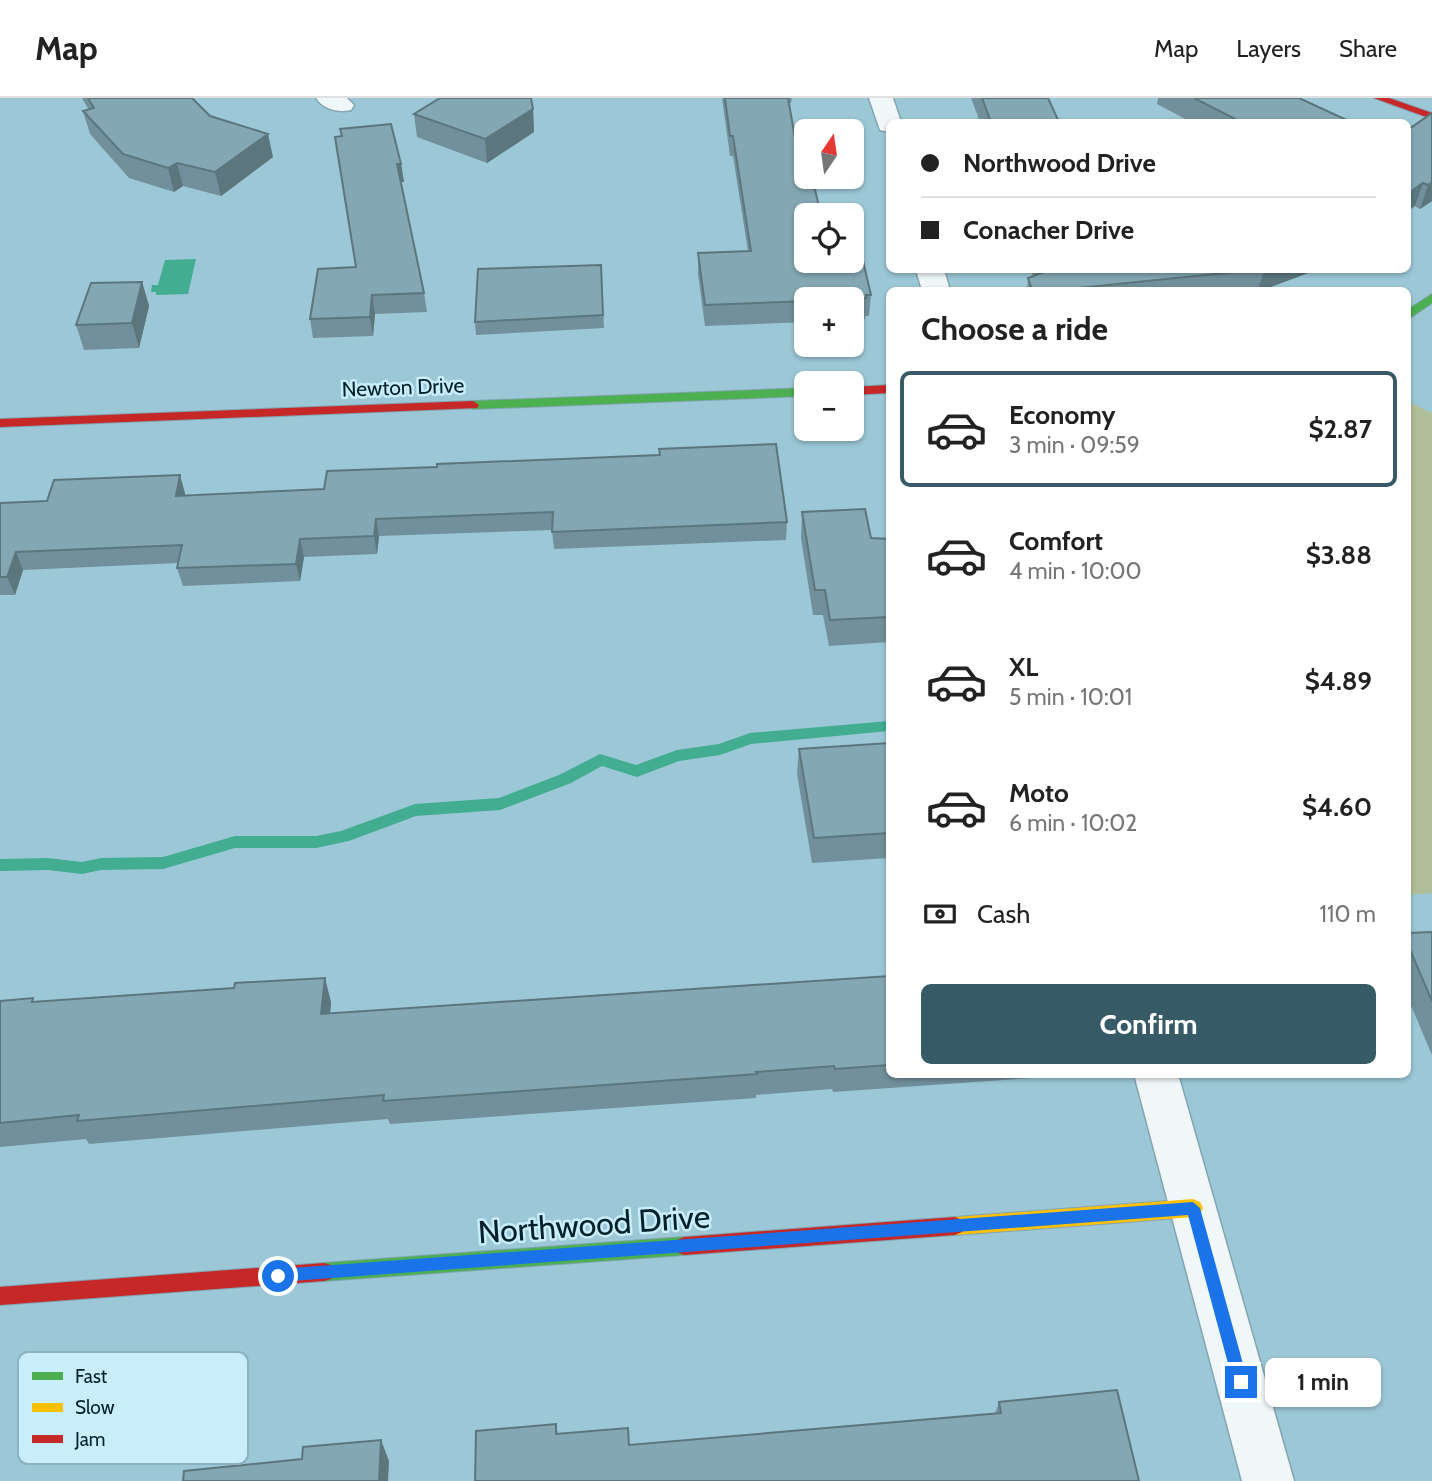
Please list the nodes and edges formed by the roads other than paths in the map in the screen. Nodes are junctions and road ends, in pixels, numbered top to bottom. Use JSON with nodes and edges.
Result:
{"nodes":[{"id":1,"x":881,"y":98,"type":"edge"},
{"id":2,"x":1379,"y":98,"type":"edge"},
{"id":3,"x":1432,"y":116,"type":"edge"},
{"id":4,"x":887,"y":119,"type":"edge"},
{"id":5,"x":1432,"y":298,"type":"edge"},
{"id":6,"x":1411,"y":313,"type":"edge"},
{"id":7,"x":886,"y":389,"type":"edge"},
{"id":8,"x":864,"y":390,"type":"edge"},
{"id":9,"x":794,"y":392,"type":"edge"},
{"id":10,"x":0,"y":423,"type":"edge"},
{"id":11,"x":1157,"y":1078,"type":"edge"},
{"id":12,"x":1193,"y":1208,"type":"junction"},
{"id":13,"x":0,"y":1296,"type":"edge"},
{"id":14,"x":1268,"y":1481,"type":"edge"}],
"edges":[{"from":1,"to":4,"type":"street"},
{"from":2,"to":3,"type":"street"},
{"from":5,"to":6,"type":"street"},
{"from":7,"to":8,"type":"street"},
{"from":9,"to":10,"type":"street","name":"Newton Drive"},
{"from":11,"to":12,"type":"street"},
{"from":12,"to":13,"type":"street","name":"Northwood Drive"},
{"from":12,"to":14,"type":"street"}]}
